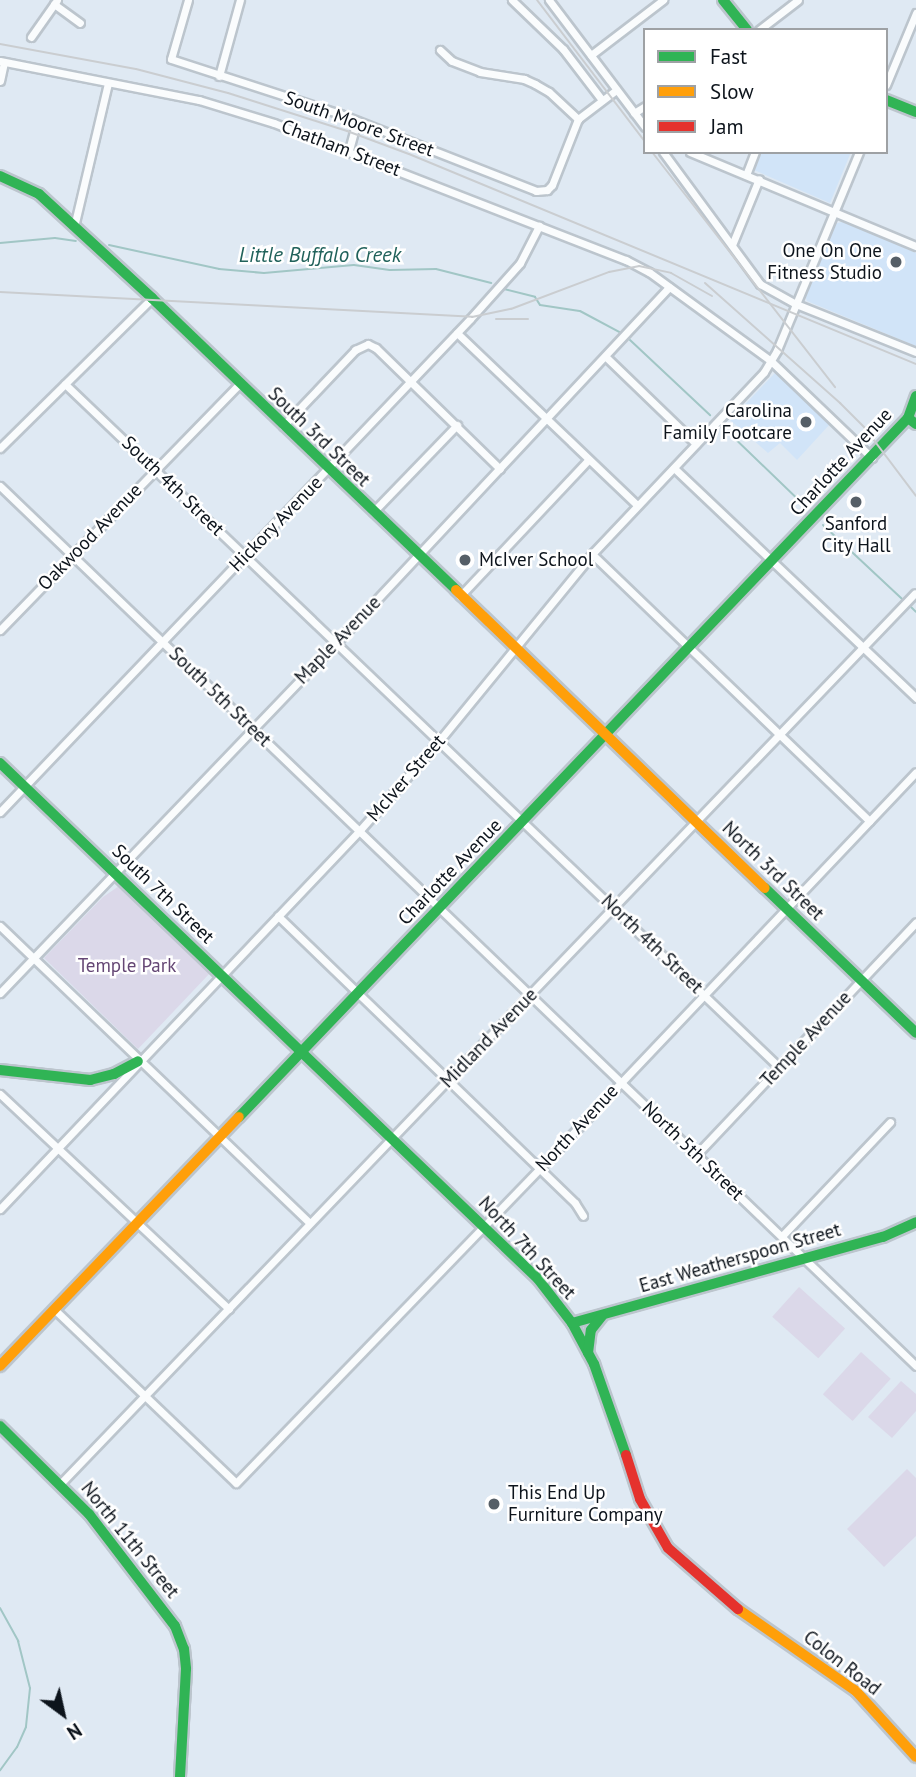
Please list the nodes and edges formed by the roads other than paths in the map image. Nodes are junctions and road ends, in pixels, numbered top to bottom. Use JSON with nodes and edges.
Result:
{"nodes":[{"id":1,"x":188,"y":0,"type":"edge"},
{"id":2,"x":228,"y":0,"type":"edge"},
{"id":3,"x":512,"y":0,"type":"edge"},
{"id":4,"x":550,"y":0,"type":"edge"},
{"id":5,"x":663,"y":0,"type":"edge"},
{"id":6,"x":723,"y":0,"type":"edge"},
{"id":7,"x":798,"y":0,"type":"edge"},
{"id":8,"x":55,"y":2,"type":"edge"},
{"id":9,"x":240,"y":2,"type":"edge"},
{"id":10,"x":916,"y":13,"type":"edge"},
{"id":11,"x":80,"y":23,"type":"dead end"},
{"id":12,"x":745,"y":28,"type":"edge"},
{"id":13,"x":762,"y":28,"type":"edge"},
{"id":14,"x":32,"y":37,"type":"dead end"},
{"id":15,"x":440,"y":50,"type":"dead end"},
{"id":16,"x":591,"y":55,"type":"junction"},
{"id":17,"x":2,"y":61,"type":"edge"},
{"id":18,"x":219,"y":76,"type":"junction"},
{"id":19,"x":0,"y":81,"type":"edge"},
{"id":20,"x":888,"y":81,"type":"edge"},
{"id":21,"x":108,"y":83,"type":"junction"},
{"id":22,"x":616,"y":90,"type":"junction"},
{"id":23,"x":602,"y":100,"type":"junction"},
{"id":24,"x":888,"y":101,"type":"edge"},
{"id":25,"x":643,"y":107,"type":"edge"},
{"id":26,"x":916,"y":112,"type":"edge"},
{"id":27,"x":634,"y":113,"type":"junction"},
{"id":28,"x":578,"y":119,"type":"junction"},
{"id":29,"x":357,"y":121,"type":"junction"},
{"id":30,"x":643,"y":124,"type":"edge"},
{"id":31,"x":349,"y":150,"type":"junction"},
{"id":32,"x":664,"y":154,"type":"edge"},
{"id":33,"x":695,"y":154,"type":"edge"},
{"id":34,"x":754,"y":154,"type":"edge"},
{"id":35,"x":858,"y":154,"type":"edge"},
{"id":36,"x":746,"y":175,"type":"junction"},
{"id":37,"x":0,"y":176,"type":"edge"},
{"id":38,"x":759,"y":179,"type":"junction"},
{"id":39,"x":835,"y":211,"type":"junction"},
{"id":40,"x":539,"y":226,"type":"junction"},
{"id":41,"x":74,"y":227,"type":"junction"},
{"id":42,"x":732,"y":245,"type":"junction"},
{"id":43,"x":916,"y":246,"type":"edge"},
{"id":44,"x":667,"y":286,"type":"junction"},
{"id":45,"x":152,"y":299,"type":"junction"},
{"id":46,"x":796,"y":304,"type":"junction"},
{"id":47,"x":457,"y":333,"type":"junction"},
{"id":48,"x":916,"y":352,"type":"edge"},
{"id":49,"x":606,"y":357,"type":"junction"},
{"id":50,"x":771,"y":361,"type":"junction"},
{"id":51,"x":411,"y":382,"type":"junction"},
{"id":52,"x":65,"y":384,"type":"junction"},
{"id":53,"x":239,"y":384,"type":"junction"},
{"id":54,"x":916,"y":396,"type":"edge"},
{"id":55,"x":547,"y":419,"type":"junction"},
{"id":56,"x":912,"y":421,"type":"edge"},
{"id":57,"x":457,"y":425,"type":"junction"},
{"id":58,"x":283,"y":426,"type":"junction"},
{"id":59,"x":696,"y":443,"type":"junction"},
{"id":60,"x":0,"y":447,"type":"edge"},
{"id":61,"x":873,"y":458,"type":"junction"},
{"id":62,"x":588,"y":460,"type":"junction"},
{"id":63,"x":674,"y":468,"type":"junction"},
{"id":64,"x":328,"y":469,"type":"junction"},
{"id":65,"x":499,"y":469,"type":"junction"},
{"id":66,"x":155,"y":470,"type":"junction"},
{"id":67,"x":0,"y":486,"type":"edge"},
{"id":68,"x":636,"y":505,"type":"junction"},
{"id":69,"x":373,"y":512,"type":"junction"},
{"id":70,"x":592,"y":554,"type":"junction"},
{"id":71,"x":418,"y":555,"type":"junction"},
{"id":72,"x":73,"y":556,"type":"junction"},
{"id":73,"x":245,"y":556,"type":"junction"},
{"id":74,"x":771,"y":561,"type":"junction"},
{"id":75,"x":915,"y":593,"type":"edge"},
{"id":76,"x":460,"y":596,"type":"junction"},
{"id":77,"x":0,"y":630,"type":"edge"},
{"id":78,"x":162,"y":642,"type":"junction"},
{"id":79,"x":337,"y":642,"type":"junction"},
{"id":80,"x":862,"y":645,"type":"junction"},
{"id":81,"x":689,"y":647,"type":"junction"},
{"id":82,"x":516,"y":648,"type":"junction"},
{"id":83,"x":916,"y":698,"type":"edge"},
{"id":84,"x":253,"y":729,"type":"junction"},
{"id":85,"x":780,"y":734,"type":"junction"},
{"id":86,"x":606,"y":735,"type":"junction"},
{"id":87,"x":439,"y":741,"type":"junction"},
{"id":88,"x":0,"y":763,"type":"edge"},
{"id":89,"x":916,"y":772,"type":"edge"},
{"id":90,"x":24,"y":786,"type":"junction"},
{"id":91,"x":0,"y":812,"type":"edge"},
{"id":92,"x":523,"y":821,"type":"junction"},
{"id":93,"x":696,"y":821,"type":"junction"},
{"id":94,"x":869,"y":821,"type":"junction"},
{"id":95,"x":360,"y":830,"type":"junction"},
{"id":96,"x":115,"y":872,"type":"junction"},
{"id":97,"x":439,"y":908,"type":"junction"},
{"id":98,"x":614,"y":908,"type":"junction"},
{"id":99,"x":786,"y":908,"type":"junction"},
{"id":100,"x":278,"y":916,"type":"junction"},
{"id":101,"x":916,"y":922,"type":"edge"},
{"id":102,"x":0,"y":926,"type":"edge"},
{"id":103,"x":33,"y":958,"type":"junction"},
{"id":104,"x":222,"y":974,"type":"junction"},
{"id":105,"x":861,"y":981,"type":"junction"},
{"id":106,"x":0,"y":993,"type":"edge"},
{"id":107,"x":704,"y":993,"type":"junction"},
{"id":108,"x":358,"y":994,"type":"junction"},
{"id":109,"x":531,"y":994,"type":"junction"},
{"id":110,"x":916,"y":1033,"type":"edge"},
{"id":111,"x":303,"y":1051,"type":"junction"},
{"id":112,"x":138,"y":1061,"type":"junction"},
{"id":113,"x":779,"y":1067,"type":"junction"},
{"id":114,"x":0,"y":1070,"type":"edge"},
{"id":115,"x":448,"y":1080,"type":"junction"},
{"id":116,"x":621,"y":1081,"type":"junction"},
{"id":117,"x":0,"y":1094,"type":"edge"},
{"id":118,"x":890,"y":1122,"type":"dead end"},
{"id":119,"x":220,"y":1136,"type":"junction"},
{"id":120,"x":393,"y":1137,"type":"junction"},
{"id":121,"x":58,"y":1148,"type":"junction"},
{"id":122,"x":696,"y":1154,"type":"junction"},
{"id":123,"x":539,"y":1169,"type":"junction"},
{"id":124,"x":0,"y":1209,"type":"edge"},
{"id":125,"x":583,"y":1216,"type":"dead end"},
{"id":126,"x":916,"y":1222,"type":"edge"},
{"id":127,"x":310,"y":1223,"type":"junction"},
{"id":128,"x":484,"y":1225,"type":"junction"},
{"id":129,"x":137,"y":1226,"type":"junction"},
{"id":130,"x":782,"y":1236,"type":"junction"},
{"id":131,"x":805,"y":1258,"type":"junction"},
{"id":132,"x":229,"y":1309,"type":"junction"},
{"id":133,"x":55,"y":1310,"type":"junction"},
{"id":134,"x":604,"y":1314,"type":"junction"},
{"id":135,"x":572,"y":1323,"type":"junction"},
{"id":136,"x":588,"y":1353,"type":"junction"},
{"id":137,"x":0,"y":1366,"type":"edge"},
{"id":138,"x":916,"y":1366,"type":"edge"},
{"id":139,"x":145,"y":1397,"type":"junction"},
{"id":140,"x":0,"y":1426,"type":"edge"},
{"id":141,"x":61,"y":1483,"type":"junction"},
{"id":142,"x":772,"y":1631,"type":"joint"},
{"id":143,"x":916,"y":1757,"type":"edge"},
{"id":144,"x":180,"y":1777,"type":"edge"}],
"edges":[{"from":1,"to":18,"type":"street","name":"South Moore Street"},
{"from":2,"to":9,"type":"street"},
{"from":3,"to":23,"type":"street"},
{"from":4,"to":16,"type":"street"},
{"from":5,"to":16,"type":"street"},
{"from":6,"to":12,"type":"street"},
{"from":7,"to":13,"type":"street"},
{"from":8,"to":11,"type":"street"},
{"from":8,"to":14,"type":"street"},
{"from":9,"to":18,"type":"street"},
{"from":10,"to":20,"type":"street"},
{"from":15,"to":28,"type":"street"},
{"from":16,"to":22,"type":"street"},
{"from":17,"to":19,"type":"street"},
{"from":17,"to":21,"type":"street","name":"Chatham Street"},
{"from":18,"to":29,"type":"street","name":"South Moore Street"},
{"from":21,"to":31,"type":"street","name":"Chatham Street"},
{"from":21,"to":41,"type":"street"},
{"from":22,"to":23,"type":"street"},
{"from":22,"to":27,"type":"street"},
{"from":23,"to":28,"type":"street"},
{"from":24,"to":26,"type":"street"},
{"from":25,"to":27,"type":"street"},
{"from":27,"to":30,"type":"street"},
{"from":28,"to":29,"type":"street","name":"South Moore Street"},
{"from":29,"to":31,"type":"street"},
{"from":31,"to":40,"type":"street","name":"Chatham Street"},
{"from":32,"to":42,"type":"street"},
{"from":33,"to":36,"type":"street"},
{"from":34,"to":36,"type":"street"},
{"from":35,"to":39,"type":"street","name":"McIver Street"},
{"from":36,"to":38,"type":"street"},
{"from":37,"to":41,"type":"street","name":"South 3rd Street"},
{"from":38,"to":39,"type":"street"},
{"from":38,"to":42,"type":"street"},
{"from":39,"to":43,"type":"street"},
{"from":39,"to":46,"type":"street","name":"McIver Street"},
{"from":40,"to":44,"type":"street","name":"Chatham Street"},
{"from":40,"to":47,"type":"street","name":"Hickory Avenue"},
{"from":41,"to":45,"type":"street","name":"South 3rd Street"},
{"from":42,"to":46,"type":"street"},
{"from":44,"to":49,"type":"street","name":"Maple Avenue"},
{"from":44,"to":50,"type":"street","name":"Chatham Street"},
{"from":45,"to":52,"type":"street"},
{"from":45,"to":53,"type":"street","name":"South 3rd Street"},
{"from":46,"to":48,"type":"street"},
{"from":46,"to":50,"type":"street","name":"McIver Street"},
{"from":47,"to":51,"type":"street","name":"Hickory Avenue"},
{"from":47,"to":55,"type":"street"},
{"from":49,"to":55,"type":"street","name":"Maple Avenue"},
{"from":49,"to":59,"type":"street"},
{"from":50,"to":59,"type":"street","name":"McIver Street"},
{"from":50,"to":61,"type":"street","name":"Chatham Street"},
{"from":51,"to":57,"type":"street"},
{"from":51,"to":58,"type":"street"},
{"from":51,"to":64,"type":"street","name":"Hickory Avenue"},
{"from":52,"to":60,"type":"street"},
{"from":52,"to":66,"type":"street","name":"South 4th Street"},
{"from":53,"to":58,"type":"street","name":"South 3rd Street"},
{"from":53,"to":66,"type":"street","name":"Oakwood Avenue"},
{"from":54,"to":56,"type":"street","name":"Charlotte Avenue"},
{"from":55,"to":62,"type":"street"},
{"from":55,"to":65,"type":"street","name":"Maple Avenue"},
{"from":56,"to":61,"type":"street","name":"Charlotte Avenue"},
{"from":57,"to":65,"type":"street"},
{"from":57,"to":69,"type":"street"},
{"from":58,"to":64,"type":"street","name":"South 3rd Street"},
{"from":59,"to":63,"type":"street","name":"McIver Street"},
{"from":61,"to":74,"type":"street","name":"Charlotte Avenue"},
{"from":62,"to":68,"type":"street"},
{"from":62,"to":76,"type":"street"},
{"from":63,"to":68,"type":"street","name":"McIver Street"},
{"from":63,"to":74,"type":"street"},
{"from":64,"to":69,"type":"street","name":"South 3rd Street"},
{"from":64,"to":73,"type":"street","name":"Hickory Avenue"},
{"from":65,"to":71,"type":"street","name":"Maple Avenue"},
{"from":66,"to":72,"type":"street","name":"Oakwood Avenue"},
{"from":66,"to":73,"type":"street","name":"South 4th Street"},
{"from":67,"to":72,"type":"street","name":"South 5th Street"},
{"from":68,"to":70,"type":"street","name":"McIver Street"},
{"from":69,"to":71,"type":"street","name":"South 3rd Street"},
{"from":70,"to":81,"type":"street"},
{"from":70,"to":82,"type":"street","name":"McIver Street"},
{"from":71,"to":76,"type":"street","name":"South 3rd Street"},
{"from":71,"to":79,"type":"street","name":"Maple Avenue"},
{"from":72,"to":77,"type":"street","name":"Oakwood Avenue"},
{"from":72,"to":78,"type":"street","name":"South 5th Street"},
{"from":73,"to":78,"type":"street","name":"Hickory Avenue"},
{"from":73,"to":79,"type":"street","name":"South 4th Street"},
{"from":74,"to":80,"type":"street"},
{"from":74,"to":81,"type":"street","name":"Charlotte Avenue"},
{"from":75,"to":80,"type":"street","name":"Midland Avenue"},
{"from":76,"to":82,"type":"street","name":"South 3rd Street"},
{"from":78,"to":84,"type":"street","name":"South 5th Street"},
{"from":78,"to":90,"type":"street","name":"Hickory Avenue"},
{"from":79,"to":84,"type":"street","name":"Maple Avenue"},
{"from":79,"to":87,"type":"street","name":"South 4th Street"},
{"from":80,"to":83,"type":"street"},
{"from":80,"to":85,"type":"street","name":"Midland Avenue"},
{"from":81,"to":85,"type":"street"},
{"from":81,"to":86,"type":"street","name":"Charlotte Avenue"},
{"from":82,"to":86,"type":"street","name":"South 3rd Street"},
{"from":82,"to":87,"type":"street","name":"McIver Street"},
{"from":84,"to":95,"type":"street","name":"South 5th Street"},
{"from":84,"to":96,"type":"street","name":"Maple Avenue"},
{"from":85,"to":93,"type":"street","name":"Midland Avenue"},
{"from":85,"to":94,"type":"street"},
{"from":86,"to":92,"type":"street","name":"Charlotte Avenue"},
{"from":86,"to":93,"type":"street","name":"North 3rd Street"},
{"from":87,"to":92,"type":"street","name":"South 4th Street"},
{"from":87,"to":95,"type":"street","name":"McIver Street"},
{"from":88,"to":90,"type":"street","name":"South 7th Street"},
{"from":89,"to":94,"type":"street","name":"North Avenue"},
{"from":90,"to":91,"type":"street","name":"Hickory Avenue"},
{"from":90,"to":96,"type":"street","name":"South 7th Street"},
{"from":92,"to":97,"type":"street","name":"Charlotte Avenue"},
{"from":92,"to":98,"type":"street","name":"North 4th Street"},
{"from":93,"to":98,"type":"street","name":"Midland Avenue"},
{"from":93,"to":99,"type":"street","name":"North 3rd Street"},
{"from":94,"to":99,"type":"street","name":"North Avenue"},
{"from":95,"to":97,"type":"street","name":"South 5th Street"},
{"from":95,"to":100,"type":"street","name":"McIver Street"},
{"from":96,"to":103,"type":"street","name":"Maple Avenue"},
{"from":96,"to":104,"type":"street","name":"South 7th Street"},
{"from":97,"to":108,"type":"street","name":"Charlotte Avenue"},
{"from":97,"to":109,"type":"street","name":"North 5th Street"},
{"from":98,"to":107,"type":"street","name":"North 4th Street"},
{"from":98,"to":109,"type":"street","name":"Midland Avenue"},
{"from":99,"to":105,"type":"street","name":"North 3rd Street"},
{"from":99,"to":107,"type":"street","name":"North Avenue"},
{"from":100,"to":104,"type":"street","name":"McIver Street"},
{"from":100,"to":108,"type":"street"},
{"from":101,"to":105,"type":"street","name":"Temple Avenue"},
{"from":102,"to":103,"type":"street"},
{"from":103,"to":106,"type":"street","name":"Maple Avenue"},
{"from":103,"to":112,"type":"street"},
{"from":104,"to":111,"type":"street","name":"South 7th Street"},
{"from":104,"to":112,"type":"street","name":"McIver Street"},
{"from":105,"to":110,"type":"street","name":"North 3rd Street"},
{"from":105,"to":113,"type":"street","name":"Temple Avenue"},
{"from":107,"to":113,"type":"street","name":"North 4th Street"},
{"from":107,"to":116,"type":"street","name":"North Avenue"},
{"from":108,"to":111,"type":"street","name":"Charlotte Avenue"},
{"from":108,"to":115,"type":"street"},
{"from":109,"to":115,"type":"street","name":"Midland Avenue"},
{"from":109,"to":116,"type":"street","name":"North 5th Street"},
{"from":111,"to":119,"type":"street","name":"Charlotte Avenue"},
{"from":111,"to":120,"type":"street","name":"North 7th Street"},
{"from":112,"to":114,"type":"street"},
{"from":112,"to":119,"type":"street"},
{"from":112,"to":121,"type":"street","name":"McIver Street"},
{"from":113,"to":122,"type":"street","name":"Temple Avenue"},
{"from":115,"to":120,"type":"street","name":"Midland Avenue"},
{"from":115,"to":123,"type":"street"},
{"from":116,"to":122,"type":"street","name":"North 5th Street"},
{"from":116,"to":123,"type":"street","name":"North Avenue"},
{"from":117,"to":121,"type":"street"},
{"from":118,"to":130,"type":"street"},
{"from":119,"to":127,"type":"street"},
{"from":119,"to":129,"type":"street","name":"Charlotte Avenue"},
{"from":120,"to":127,"type":"street","name":"Midland Avenue"},
{"from":120,"to":128,"type":"street","name":"North 7th Street"},
{"from":121,"to":124,"type":"street","name":"McIver Street"},
{"from":121,"to":129,"type":"street"},
{"from":122,"to":130,"type":"street","name":"North 5th Street"},
{"from":123,"to":125,"type":"street"},
{"from":123,"to":128,"type":"street","name":"North Avenue"},
{"from":126,"to":131,"type":"street","name":"East Weatherspoon Street"},
{"from":127,"to":132,"type":"street","name":"Midland Avenue"},
{"from":128,"to":135,"type":"street","name":"North 7th Street"},
{"from":128,"to":139,"type":"street","name":"North Avenue"},
{"from":129,"to":132,"type":"street"},
{"from":129,"to":133,"type":"street","name":"Charlotte Avenue"},
{"from":130,"to":131,"type":"street","name":"North 5th Street"},
{"from":131,"to":134,"type":"street","name":"East Weatherspoon Street"},
{"from":131,"to":138,"type":"street","name":"North 5th Street"},
{"from":132,"to":139,"type":"street","name":"Midland Avenue"},
{"from":133,"to":137,"type":"street","name":"Charlotte Avenue"},
{"from":133,"to":139,"type":"street"},
{"from":134,"to":135,"type":"street","name":"East Weatherspoon Street"},
{"from":134,"to":136,"type":"street"},
{"from":135,"to":136,"type":"street","name":"North 7th Street"},
{"from":136,"to":142,"type":"street","name":"North 7th Street"},
{"from":139,"to":141,"type":"street","name":"Midland Avenue"},
{"from":140,"to":141,"type":"street","name":"North 11th Street"},
{"from":141,"to":144,"type":"street","name":"North 11th Street"},
{"from":142,"to":143,"type":"street","name":"Colon Road"}]}
